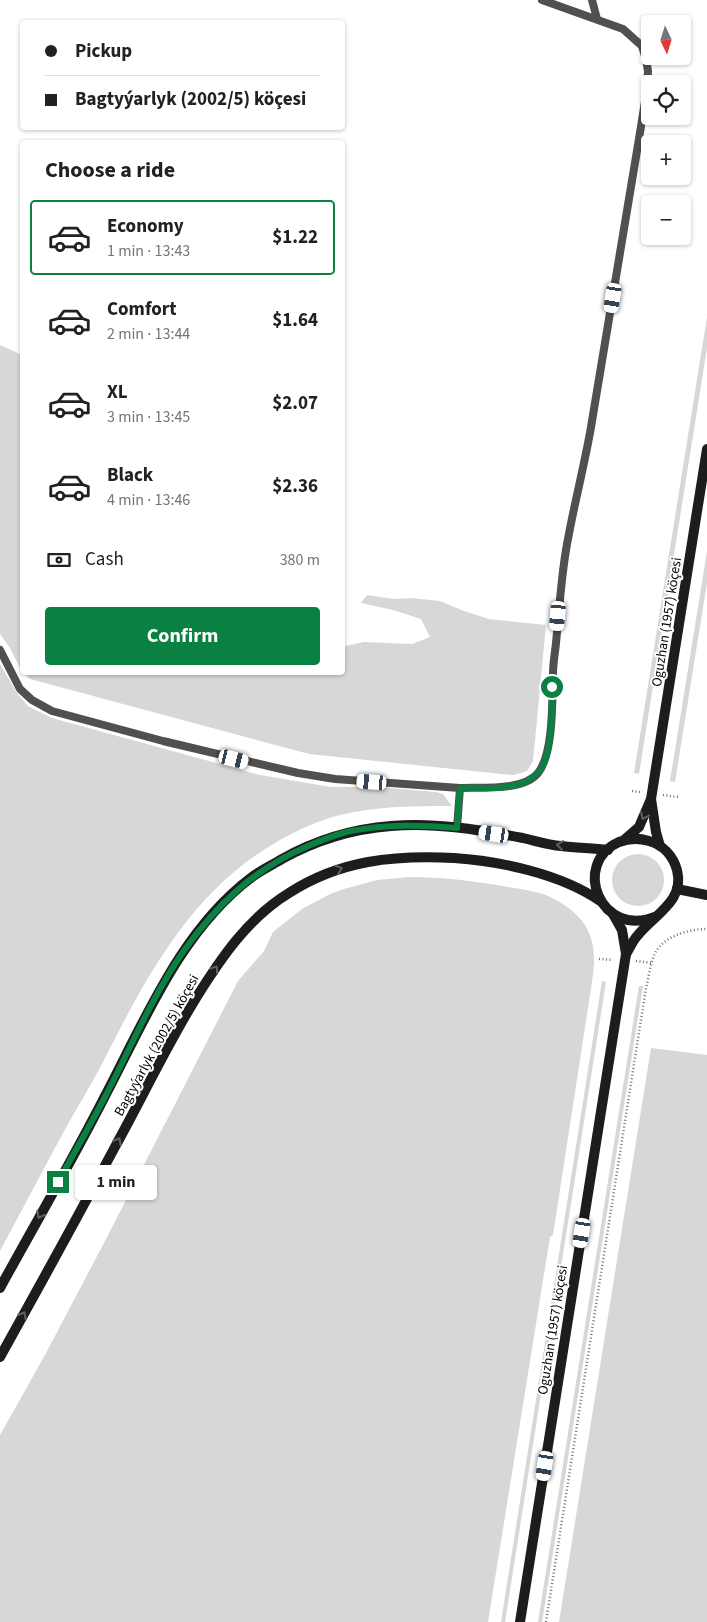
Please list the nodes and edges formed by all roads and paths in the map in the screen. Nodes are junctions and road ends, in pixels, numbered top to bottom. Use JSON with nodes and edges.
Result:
{"nodes":[{"id":1,"x":542,"y":0,"type":"edge"},
{"id":2,"x":592,"y":0,"type":"edge"},
{"id":3,"x":597,"y":19,"type":"junction"},
{"id":4,"x":707,"y":449,"type":"edge"},
{"id":5,"x":0,"y":650,"type":"edge"},
{"id":6,"x":460,"y":788,"type":"junction"},
{"id":7,"x":652,"y":799,"type":"junction"},
{"id":8,"x":457,"y":828,"type":"junction"},
{"id":9,"x":624,"y":840,"type":"junction"},
{"id":10,"x":660,"y":846,"type":"junction"},
{"id":11,"x":608,"y":850,"type":"junction"},
{"id":12,"x":677,"y":888,"type":"junction"},
{"id":13,"x":707,"y":895,"type":"edge"},
{"id":14,"x":600,"y":901,"type":"junction"},
{"id":15,"x":613,"y":914,"type":"junction"},
{"id":16,"x":657,"y":916,"type":"junction"},
{"id":17,"x":707,"y":929,"type":"edge"},
{"id":18,"x":626,"y":954,"type":"junction"},
{"id":19,"x":0,"y":1288,"type":"edge"},
{"id":20,"x":0,"y":1358,"type":"edge"},
{"id":21,"x":520,"y":1622,"type":"edge"},
{"id":22,"x":546,"y":1622,"type":"edge"}],
"edges":[{"from":1,"to":3,"type":"lane"},
{"from":2,"to":3,"type":"lane"},
{"from":3,"to":6,"type":"lane"},
{"from":4,"to":7,"type":"street","name":"Oguzhan (1957) köçesi"},
{"from":5,"to":6,"type":"lane"},
{"from":6,"to":8,"type":"lane"},
{"from":7,"to":9,"type":"street","name":"Oguzhan (1957) köçesi","one_way":true},
{"from":7,"to":10,"type":"street","name":"Oguzhan (1957) köçesi"},
{"from":11,"to":8,"type":"street","name":"Bagtyýarlyk (2002/5) köçesi","one_way":true},
{"from":8,"to":19,"type":"street","name":"Bagtyýarlyk (2002/5) köçesi","one_way":true},
{"from":9,"to":10,"type":"street"},
{"from":9,"to":11,"type":"street","name":"Oguzhan (1957) köçesi"},
{"from":10,"to":12,"type":"street","name":"Oguzhan (1957) köçesi"},
{"from":11,"to":14,"type":"street","name":"Oguzhan (1957) köçesi"},
{"from":12,"to":13,"type":"street"},
{"from":12,"to":16,"type":"street","name":"Oguzhan (1957) köçesi"},
{"from":14,"to":15,"type":"street","name":"Oguzhan (1957) köçesi"},
{"from":20,"to":14,"type":"street","name":"Bagtyýarlyk (2002/5) köçesi","one_way":true},
{"from":15,"to":16,"type":"street","name":"Oguzhan (1957) köçesi"},
{"from":15,"to":18,"type":"street","name":"Oguzhan (1957) köçesi"},
{"from":16,"to":18,"type":"street","name":"Oguzhan (1957) köçesi"},
{"from":17,"to":22,"type":"path"},
{"from":18,"to":21,"type":"street","name":"Oguzhan (1957) köçesi"}]}
